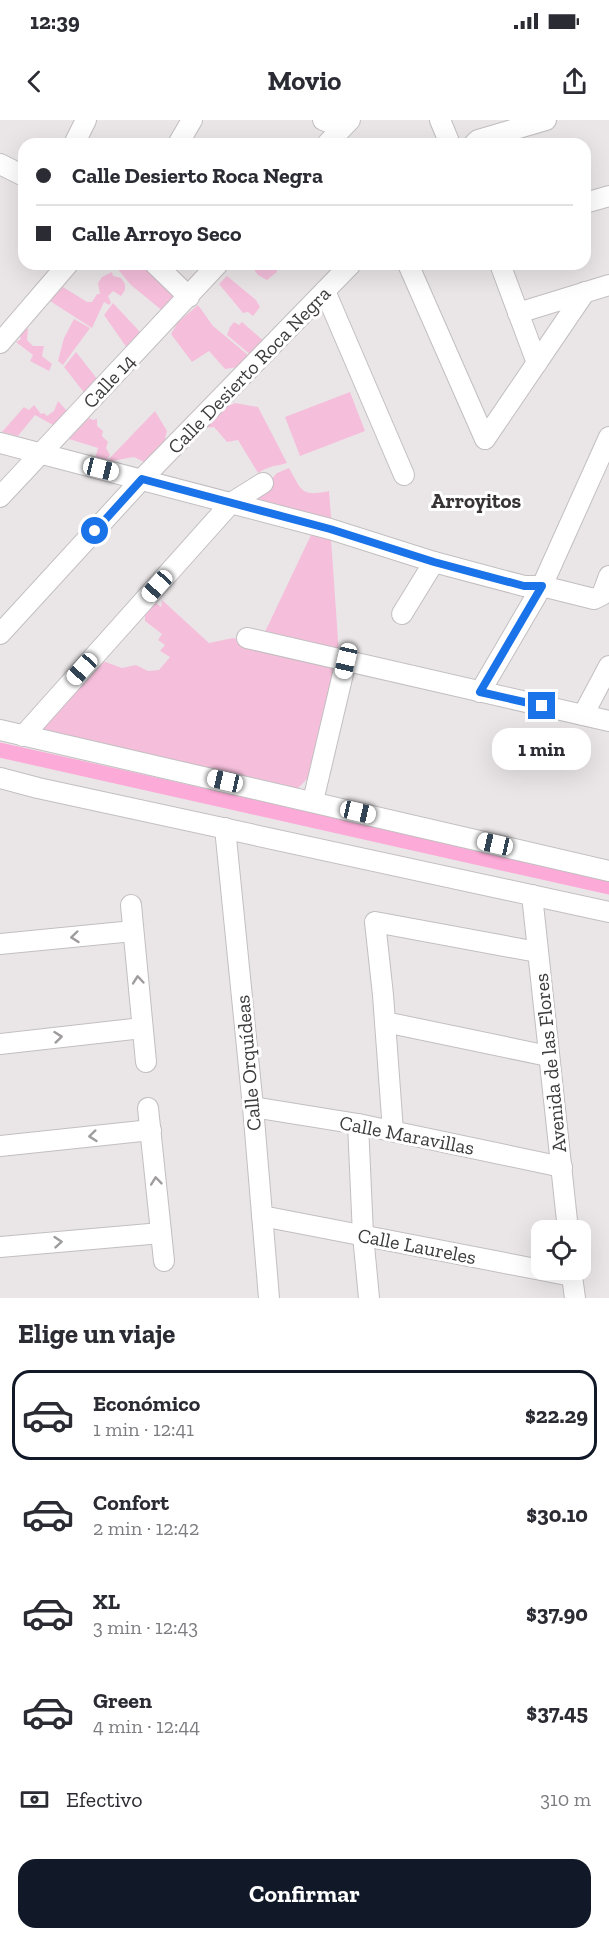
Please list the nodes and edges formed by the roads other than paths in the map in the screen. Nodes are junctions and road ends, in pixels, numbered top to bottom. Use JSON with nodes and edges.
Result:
{"nodes":[{"id":1,"x":86,"y":120,"type":"edge"},
{"id":2,"x":192,"y":120,"type":"edge"},
{"id":3,"x":322,"y":120,"type":"edge"},
{"id":4,"x":440,"y":120,"type":"edge"},
{"id":5,"x":496,"y":120,"type":"edge"},
{"id":6,"x":546,"y":120,"type":"edge"},
{"id":7,"x":346,"y":124,"type":"edge"},
{"id":8,"x":77,"y":138,"type":"edge"},
{"id":9,"x":182,"y":138,"type":"edge"},
{"id":10,"x":333,"y":138,"type":"edge"},
{"id":11,"x":448,"y":138,"type":"edge"},
{"id":12,"x":480,"y":138,"type":"edge"},
{"id":13,"x":489,"y":138,"type":"edge"},
{"id":14,"x":0,"y":164,"type":"edge"},
{"id":15,"x":18,"y":173,"type":"edge"},
{"id":16,"x":609,"y":196,"type":"edge"},
{"id":17,"x":591,"y":202,"type":"edge"},
{"id":18,"x":63,"y":270,"type":"edge"},
{"id":19,"x":162,"y":270,"type":"edge"},
{"id":20,"x":213,"y":270,"type":"edge"},
{"id":21,"x":345,"y":270,"type":"edge"},
{"id":22,"x":411,"y":270,"type":"edge"},
{"id":23,"x":502,"y":270,"type":"edge"},
{"id":24,"x":609,"y":285,"type":"edge"},
{"id":25,"x":326,"y":291,"type":"junction"},
{"id":26,"x":585,"y":292,"type":"junction"},
{"id":27,"x":189,"y":297,"type":"junction"},
{"id":28,"x":518,"y":313,"type":"junction"},
{"id":29,"x":0,"y":343,"type":"edge"},
{"id":30,"x":537,"y":363,"type":"junction"},
{"id":31,"x":609,"y":437,"type":"edge"},
{"id":32,"x":0,"y":444,"type":"edge"},
{"id":33,"x":40,"y":454,"type":"junction"},
{"id":34,"x":400,"y":468,"type":"dead end"},
{"id":35,"x":142,"y":479,"type":"junction"},
{"id":36,"x":263,"y":483,"type":"dead end"},
{"id":37,"x":0,"y":497,"type":"edge"},
{"id":38,"x":231,"y":503,"type":"junction"},
{"id":39,"x":434,"y":562,"type":"junction"},
{"id":40,"x":609,"y":576,"type":"edge"},
{"id":41,"x":542,"y":586,"type":"junction"},
{"id":42,"x":402,"y":614,"type":"dead end"},
{"id":43,"x":0,"y":634,"type":"edge"},
{"id":44,"x":247,"y":638,"type":"dead end"},
{"id":45,"x":346,"y":661,"type":"junction"},
{"id":46,"x":609,"y":666,"type":"edge"},
{"id":47,"x":480,"y":692,"type":"junction"},
{"id":48,"x":583,"y":715,"type":"junction"},
{"id":49,"x":609,"y":721,"type":"edge"},
{"id":50,"x":0,"y":730,"type":"edge"},
{"id":51,"x":23,"y":736,"type":"junction"},
{"id":52,"x":0,"y":778,"type":"edge"},
{"id":53,"x":313,"y":801,"type":"junction"},
{"id":54,"x":225,"y":828,"type":"junction"},
{"id":55,"x":609,"y":871,"type":"edge"},
{"id":56,"x":532,"y":895,"type":"junction"},
{"id":57,"x":131,"y":905,"type":"dead end"},
{"id":58,"x":609,"y":912,"type":"edge"},
{"id":59,"x":133,"y":931,"type":"junction"},
{"id":60,"x":0,"y":944,"type":"edge"},
{"id":61,"x":537,"y":952,"type":"junction"},
{"id":62,"x":385,"y":1022,"type":"junction"},
{"id":63,"x":142,"y":1028,"type":"junction"},
{"id":64,"x":0,"y":1044,"type":"edge"},
{"id":65,"x":548,"y":1056,"type":"junction"},
{"id":66,"x":146,"y":1062,"type":"dead end"},
{"id":67,"x":252,"y":1107,"type":"junction"},
{"id":68,"x":148,"y":1108,"type":"dead end"},
{"id":69,"x":358,"y":1124,"type":"junction"},
{"id":70,"x":151,"y":1130,"type":"junction"},
{"id":71,"x":393,"y":1131,"type":"junction"},
{"id":72,"x":0,"y":1146,"type":"edge"},
{"id":73,"x":562,"y":1167,"type":"junction"},
{"id":74,"x":262,"y":1216,"type":"junction"},
{"id":75,"x":567,"y":1220,"type":"edge"},
{"id":76,"x":161,"y":1233,"type":"junction"},
{"id":77,"x":363,"y":1235,"type":"junction"},
{"id":78,"x":0,"y":1247,"type":"edge"},
{"id":79,"x":164,"y":1261,"type":"dead end"},
{"id":80,"x":531,"y":1266,"type":"edge"},
{"id":81,"x":573,"y":1280,"type":"edge"},
{"id":82,"x":269,"y":1298,"type":"edge"},
{"id":83,"x":369,"y":1298,"type":"edge"},
{"id":84,"x":575,"y":1298,"type":"edge"}],
"edges":[{"from":1,"to":8,"type":"street"},
{"from":2,"to":9,"type":"street"},
{"from":3,"to":7,"type":"street"},
{"from":4,"to":11,"type":"street"},
{"from":5,"to":12,"type":"street"},
{"from":6,"to":13,"type":"street"},
{"from":7,"to":10,"type":"street"},
{"from":14,"to":15,"type":"street"},
{"from":16,"to":17,"type":"street"},
{"from":18,"to":29,"type":"street"},
{"from":19,"to":27,"type":"street"},
{"from":20,"to":27,"type":"street","name":"Calle 14"},
{"from":21,"to":25,"type":"street","name":"Calle Desierto Roca Negra"},
{"from":22,"to":30,"type":"street"},
{"from":23,"to":28,"type":"street"},
{"from":24,"to":26,"type":"street"},
{"from":25,"to":34,"type":"street"},
{"from":25,"to":35,"type":"street","name":"Calle Desierto Roca Negra"},
{"from":26,"to":28,"type":"street"},
{"from":26,"to":30,"type":"street"},
{"from":27,"to":33,"type":"street","name":"Calle 14"},
{"from":28,"to":30,"type":"street"},
{"from":31,"to":41,"type":"street"},
{"from":32,"to":33,"type":"street"},
{"from":33,"to":35,"type":"street"},
{"from":33,"to":37,"type":"street","name":"Calle 14"},
{"from":35,"to":38,"type":"street"},
{"from":35,"to":43,"type":"street","name":"Calle Desierto Roca Negra"},
{"from":36,"to":38,"type":"street"},
{"from":38,"to":39,"type":"street"},
{"from":38,"to":51,"type":"street"},
{"from":39,"to":41,"type":"street"},
{"from":39,"to":42,"type":"street"},
{"from":40,"to":41,"type":"street"},
{"from":41,"to":47,"type":"street"},
{"from":44,"to":45,"type":"street"},
{"from":45,"to":47,"type":"street"},
{"from":45,"to":53,"type":"street"},
{"from":46,"to":48,"type":"street"},
{"from":47,"to":48,"type":"street"},
{"from":48,"to":49,"type":"street"},
{"from":50,"to":51,"type":"street"},
{"from":51,"to":53,"type":"street"},
{"from":52,"to":54,"type":"street"},
{"from":53,"to":55,"type":"street"},
{"from":54,"to":56,"type":"street"},
{"from":54,"to":67,"type":"street","name":"Calle Orquídeas"},
{"from":56,"to":58,"type":"street"},
{"from":56,"to":61,"type":"street","name":"Avenida de las Flores"},
{"from":57,"to":59,"type":"street"},
{"from":59,"to":60,"type":"street","one_way":true},
{"from":63,"to":59,"type":"street","one_way":true},
{"from":61,"to":62,"type":"street"},
{"from":61,"to":65,"type":"street","name":"Avenida de las Flores"},
{"from":62,"to":65,"type":"street"},
{"from":62,"to":71,"type":"street"},
{"from":64,"to":63,"type":"street","one_way":true},
{"from":63,"to":66,"type":"street"},
{"from":65,"to":73,"type":"street","name":"Avenida de las Flores"},
{"from":67,"to":69,"type":"street","name":"Calle Maravillas"},
{"from":67,"to":74,"type":"street","name":"Calle Orquídeas"},
{"from":68,"to":70,"type":"street"},
{"from":69,"to":71,"type":"street","name":"Calle Maravillas"},
{"from":69,"to":77,"type":"street"},
{"from":70,"to":72,"type":"street","one_way":true},
{"from":76,"to":70,"type":"street","one_way":true},
{"from":71,"to":73,"type":"street","name":"Calle Maravillas"},
{"from":73,"to":75,"type":"street","name":"Avenida de las Flores"},
{"from":74,"to":77,"type":"street","name":"Calle Laureles"},
{"from":74,"to":82,"type":"street","name":"Calle Orquídeas"},
{"from":78,"to":76,"type":"street","one_way":true},
{"from":76,"to":79,"type":"street"},
{"from":77,"to":80,"type":"street","name":"Calle Laureles"},
{"from":77,"to":83,"type":"street"},
{"from":81,"to":84,"type":"street"}]}
